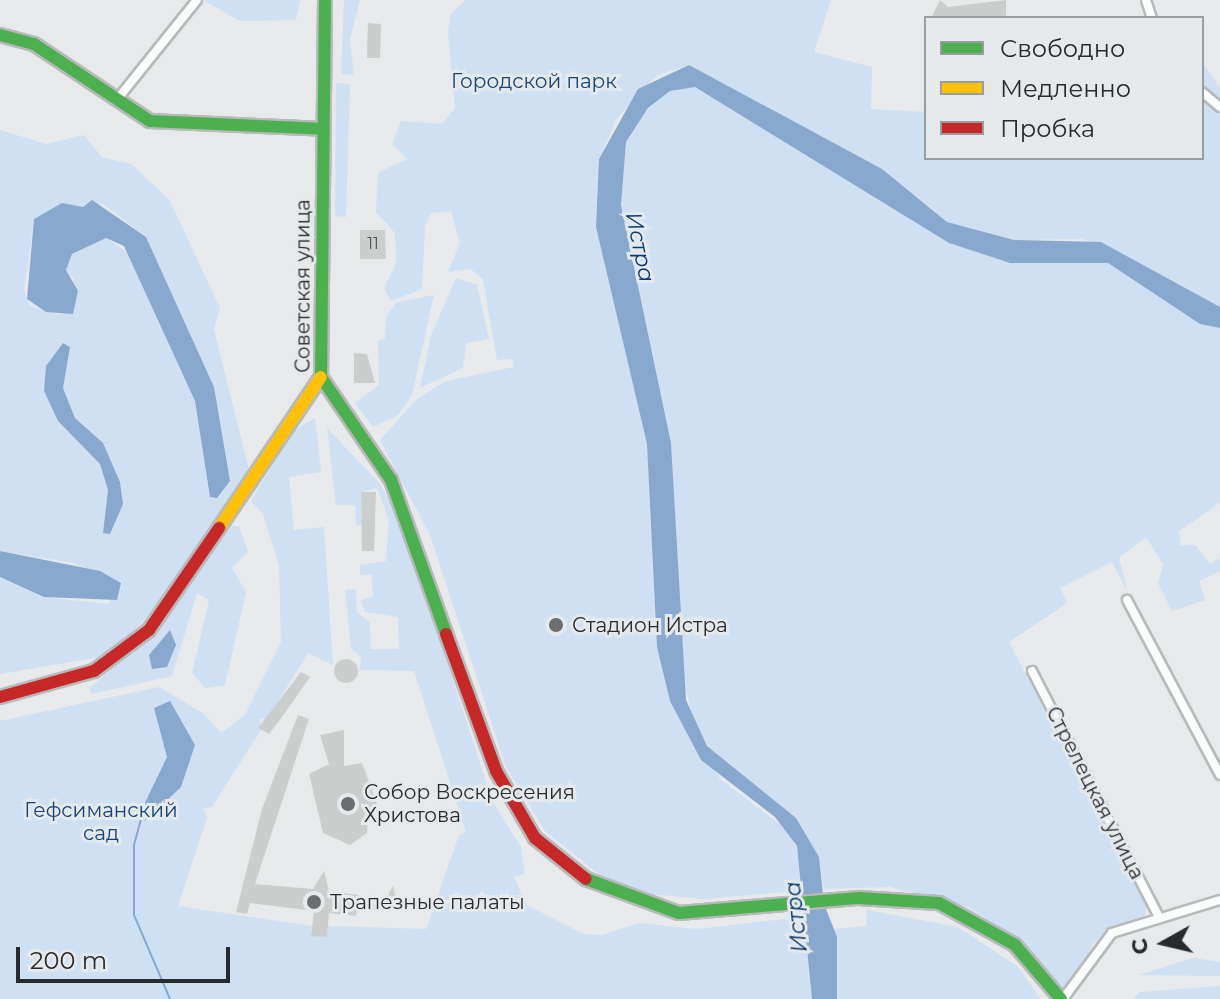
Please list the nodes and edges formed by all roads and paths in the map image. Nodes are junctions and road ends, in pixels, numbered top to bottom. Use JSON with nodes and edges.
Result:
{"nodes":[{"id":1,"x":197,"y":0,"type":"edge"},
{"id":2,"x":325,"y":0,"type":"edge"},
{"id":3,"x":0,"y":35,"type":"edge"},
{"id":4,"x":1204,"y":94,"type":"edge"},
{"id":5,"x":115,"y":101,"type":"junction"},
{"id":6,"x":1220,"y":107,"type":"edge"},
{"id":7,"x":323,"y":129,"type":"junction"},
{"id":8,"x":321,"y":377,"type":"junction"},
{"id":9,"x":1127,"y":600,"type":"dead end"},
{"id":10,"x":1032,"y":671,"type":"dead end"},
{"id":11,"x":0,"y":697,"type":"edge"},
{"id":12,"x":1220,"y":775,"type":"edge"},
{"id":13,"x":1220,"y":900,"type":"edge"},
{"id":14,"x":1158,"y":915,"type":"junction"},
{"id":15,"x":1062,"y":999,"type":"edge"}],
"edges":[{"from":1,"to":5,"type":"street"},
{"from":2,"to":7,"type":"main road","name":"Советская улица"},
{"from":3,"to":5,"type":"main road"},
{"from":4,"to":6,"type":"street"},
{"from":5,"to":7,"type":"main road"},
{"from":7,"to":8,"type":"main road","name":"Советская улица"},
{"from":8,"to":11,"type":"main road"},
{"from":8,"to":15,"type":"main road","name":"Советская улица"},
{"from":9,"to":12,"type":"street"},
{"from":10,"to":14,"type":"street","name":"Стрелецкая улица"},
{"from":13,"to":14,"type":"street"},
{"from":14,"to":15,"type":"street"}]}
